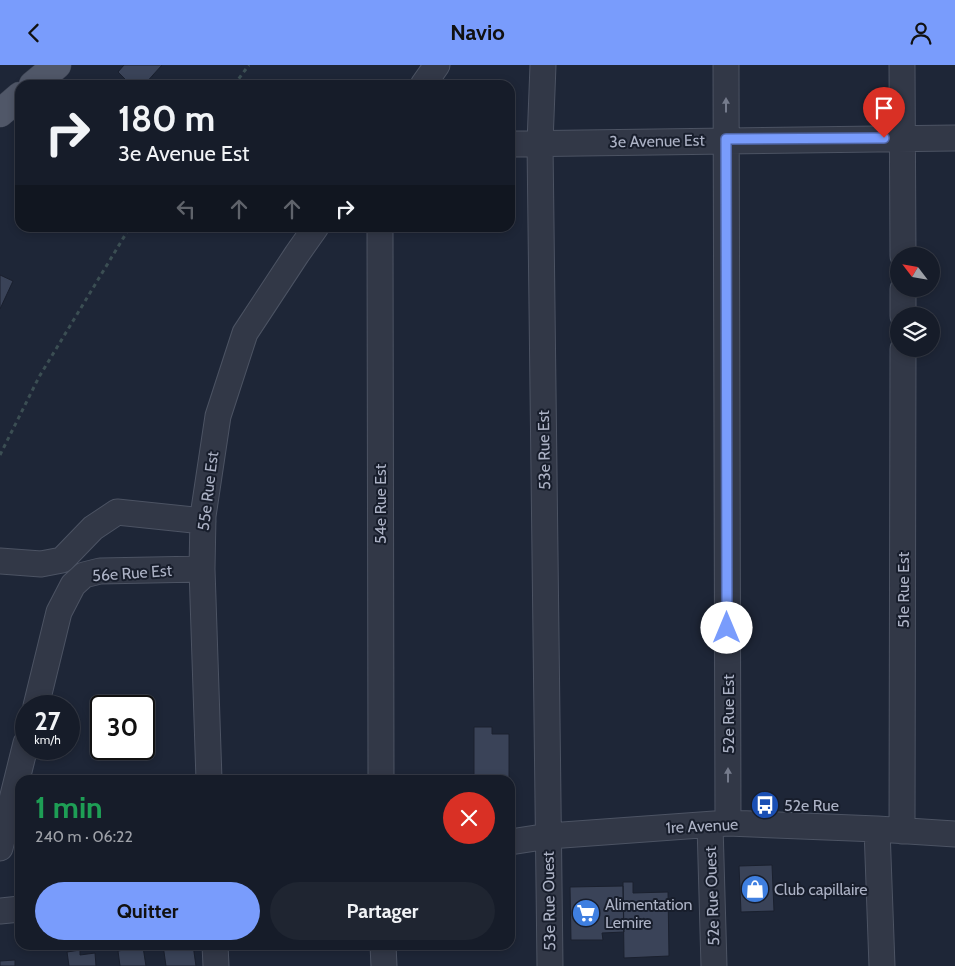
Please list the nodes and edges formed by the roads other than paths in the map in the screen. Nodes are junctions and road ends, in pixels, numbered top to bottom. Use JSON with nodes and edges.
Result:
{"nodes":[{"id":1,"x":57,"y":65,"type":"edge"},
{"id":2,"x":437,"y":65,"type":"edge"},
{"id":3,"x":543,"y":65,"type":"edge"},
{"id":4,"x":726,"y":65,"type":"edge"},
{"id":5,"x":902,"y":65,"type":"edge"},
{"id":6,"x":39,"y":80,"type":"edge"},
{"id":7,"x":426,"y":80,"type":"edge"},
{"id":8,"x":15,"y":100,"type":"edge"},
{"id":9,"x":0,"y":113,"type":"edge"},
{"id":10,"x":955,"y":137,"type":"edge"},
{"id":11,"x":904,"y":138,"type":"junction"},
{"id":12,"x":726,"y":139,"type":"junction"},
{"id":13,"x":540,"y":143,"type":"junction"},
{"id":14,"x":515,"y":144,"type":"edge"},
{"id":15,"x":312,"y":232,"type":"edge"},
{"id":16,"x":380,"y":232,"type":"edge"},
{"id":17,"x":903,"y":247,"type":"edge"},
{"id":18,"x":903,"y":357,"type":"edge"},
{"id":19,"x":203,"y":521,"type":"junction"},
{"id":20,"x":62,"y":560,"type":"junction"},
{"id":21,"x":0,"y":561,"type":"edge"},
{"id":22,"x":202,"y":569,"type":"junction"},
{"id":23,"x":76,"y":582,"type":"junction"},
{"id":24,"x":39,"y":695,"type":"edge"},
{"id":25,"x":22,"y":760,"type":"edge"},
{"id":26,"x":18,"y":775,"type":"edge"},
{"id":27,"x":209,"y":775,"type":"edge"},
{"id":28,"x":381,"y":775,"type":"edge"},
{"id":29,"x":15,"y":787,"type":"edge"},
{"id":30,"x":719,"y":824,"type":"junction"},
{"id":31,"x":877,"y":829,"type":"junction"},
{"id":32,"x":902,"y":831,"type":"junction"},
{"id":33,"x":955,"y":834,"type":"edge"},
{"id":34,"x":549,"y":836,"type":"junction"},
{"id":35,"x":515,"y":841,"type":"edge"},
{"id":36,"x":0,"y":848,"type":"edge"},
{"id":37,"x":15,"y":910,"type":"edge"},
{"id":38,"x":0,"y":911,"type":"edge"},
{"id":39,"x":215,"y":950,"type":"edge"},
{"id":40,"x":383,"y":950,"type":"edge"},
{"id":41,"x":216,"y":966,"type":"edge"},
{"id":42,"x":384,"y":966,"type":"edge"},
{"id":43,"x":550,"y":966,"type":"edge"},
{"id":44,"x":714,"y":966,"type":"edge"},
{"id":45,"x":882,"y":966,"type":"edge"}],
"edges":[{"from":1,"to":6,"type":"main road"},
{"from":2,"to":7,"type":"street"},
{"from":3,"to":13,"type":"street","name":"53e Rue Est"},
{"from":12,"to":4,"type":"street","name":"52e Rue Est","one_way":true},
{"from":5,"to":11,"type":"street"},
{"from":8,"to":9,"type":"main road"},
{"from":10,"to":11,"type":"street","name":"3e Avenue Est"},
{"from":11,"to":12,"type":"street","name":"3e Avenue Est"},
{"from":11,"to":17,"type":"street"},
{"from":12,"to":13,"type":"street","name":"3e Avenue Est"},
{"from":30,"to":12,"type":"street","name":"52e Rue Est","one_way":true},
{"from":13,"to":14,"type":"street","name":"3e Avenue Est"},
{"from":13,"to":34,"type":"street","name":"53e Rue Est"},
{"from":15,"to":19,"type":"street","name":"55e Rue Est"},
{"from":16,"to":28,"type":"street","name":"54e Rue Est"},
{"from":18,"to":32,"type":"street","name":"51e Rue Est"},
{"from":19,"to":20,"type":"street"},
{"from":19,"to":22,"type":"street","name":"55e Rue Est"},
{"from":20,"to":21,"type":"street"},
{"from":20,"to":23,"type":"street"},
{"from":22,"to":23,"type":"street","name":"56e Rue Est"},
{"from":22,"to":27,"type":"street","name":"55e Rue Est"},
{"from":23,"to":24,"type":"street","name":"56e Rue Est"},
{"from":25,"to":26,"type":"street"},
{"from":29,"to":36,"type":"street"},
{"from":30,"to":31,"type":"street","name":"1re Avenue"},
{"from":30,"to":34,"type":"street","name":"1re Avenue"},
{"from":30,"to":44,"type":"street","name":"52e Rue Ouest"},
{"from":31,"to":32,"type":"street","name":"1re Avenue"},
{"from":31,"to":45,"type":"street"},
{"from":32,"to":33,"type":"street","name":"1re Avenue"},
{"from":34,"to":35,"type":"street","name":"1re Avenue"},
{"from":34,"to":43,"type":"street","name":"53e Rue Ouest"},
{"from":37,"to":38,"type":"street"},
{"from":39,"to":41,"type":"street"},
{"from":40,"to":42,"type":"street"}]}
